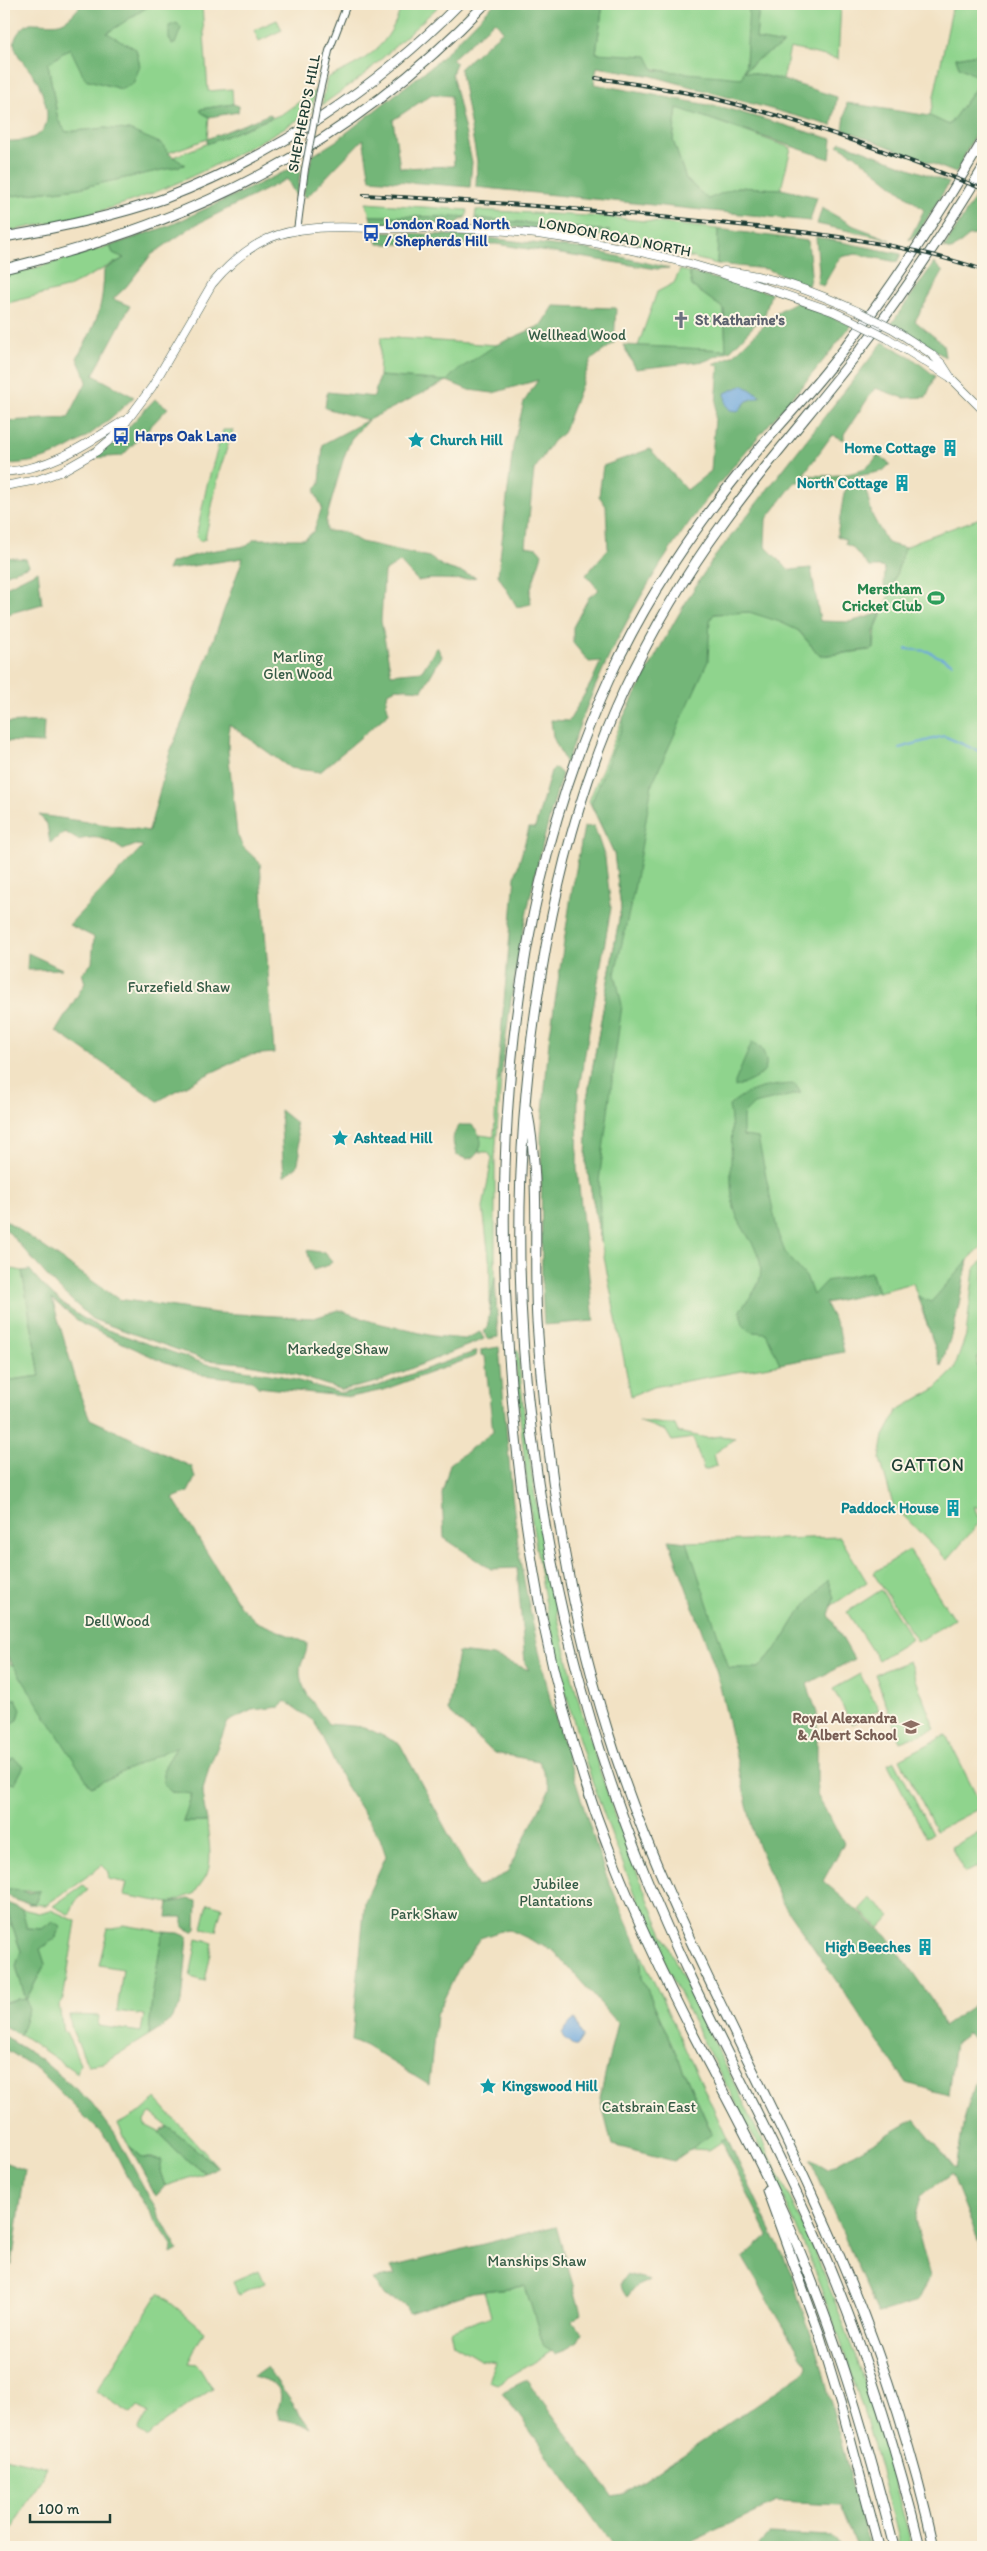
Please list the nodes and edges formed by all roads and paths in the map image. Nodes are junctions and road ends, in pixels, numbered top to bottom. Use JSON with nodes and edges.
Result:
{"nodes":[{"id":1,"x":347,"y":4,"type":"edge"},
{"id":2,"x":459,"y":4,"type":"edge"},
{"id":3,"x":485,"y":4,"type":"edge"},
{"id":4,"x":983,"y":140,"type":"edge"},
{"id":5,"x":983,"y":168,"type":"edge"},
{"id":6,"x":297,"y":231,"type":"junction"},
{"id":7,"x":4,"y":237,"type":"edge"},
{"id":8,"x":4,"y":269,"type":"edge"},
{"id":9,"x":709,"y":270,"type":"junction"},
{"id":10,"x":951,"y":378,"type":"junction"},
{"id":11,"x":983,"y":410,"type":"edge"},
{"id":12,"x":127,"y":419,"type":"junction"},
{"id":13,"x":4,"y":472,"type":"edge"},
{"id":14,"x":4,"y":486,"type":"edge"},
{"id":15,"x":525,"y":1099,"type":"junction"},
{"id":16,"x":752,"y":2147,"type":"junction"},
{"id":17,"x":879,"y":2547,"type":"edge"},
{"id":18,"x":894,"y":2547,"type":"edge"},
{"id":19,"x":920,"y":2547,"type":"edge"},
{"id":20,"x":934,"y":2547,"type":"edge"}],
"edges":[{"from":1,"to":6,"type":"main road","name":"SHEPHERD'S HILL","bridge":true},
{"from":2,"to":7,"type":"highway"},
{"from":3,"to":8,"type":"highway"},
{"from":4,"to":16,"type":"highway"},
{"from":5,"to":15,"type":"highway"},
{"from":6,"to":9,"type":"main road","name":"LONDON ROAD NORTH"},
{"from":6,"to":12,"type":"main road","name":"LONDON ROAD NORTH"},
{"from":9,"to":10,"type":"main road","name":"LONDON ROAD NORTH","bridge":true},
{"from":9,"to":10,"type":"main road","name":"LONDON ROAD NORTH","bridge":true},
{"from":10,"to":11,"type":"main road","name":"LONDON ROAD NORTH"},
{"from":12,"to":13,"type":"main road","name":"LONDON ROAD NORTH"},
{"from":12,"to":14,"type":"main road","name":"LONDON ROAD NORTH"},
{"from":15,"to":19,"type":"highway"},
{"from":15,"to":20,"type":"highway"},
{"from":16,"to":17,"type":"highway"},
{"from":16,"to":18,"type":"highway"}]}
